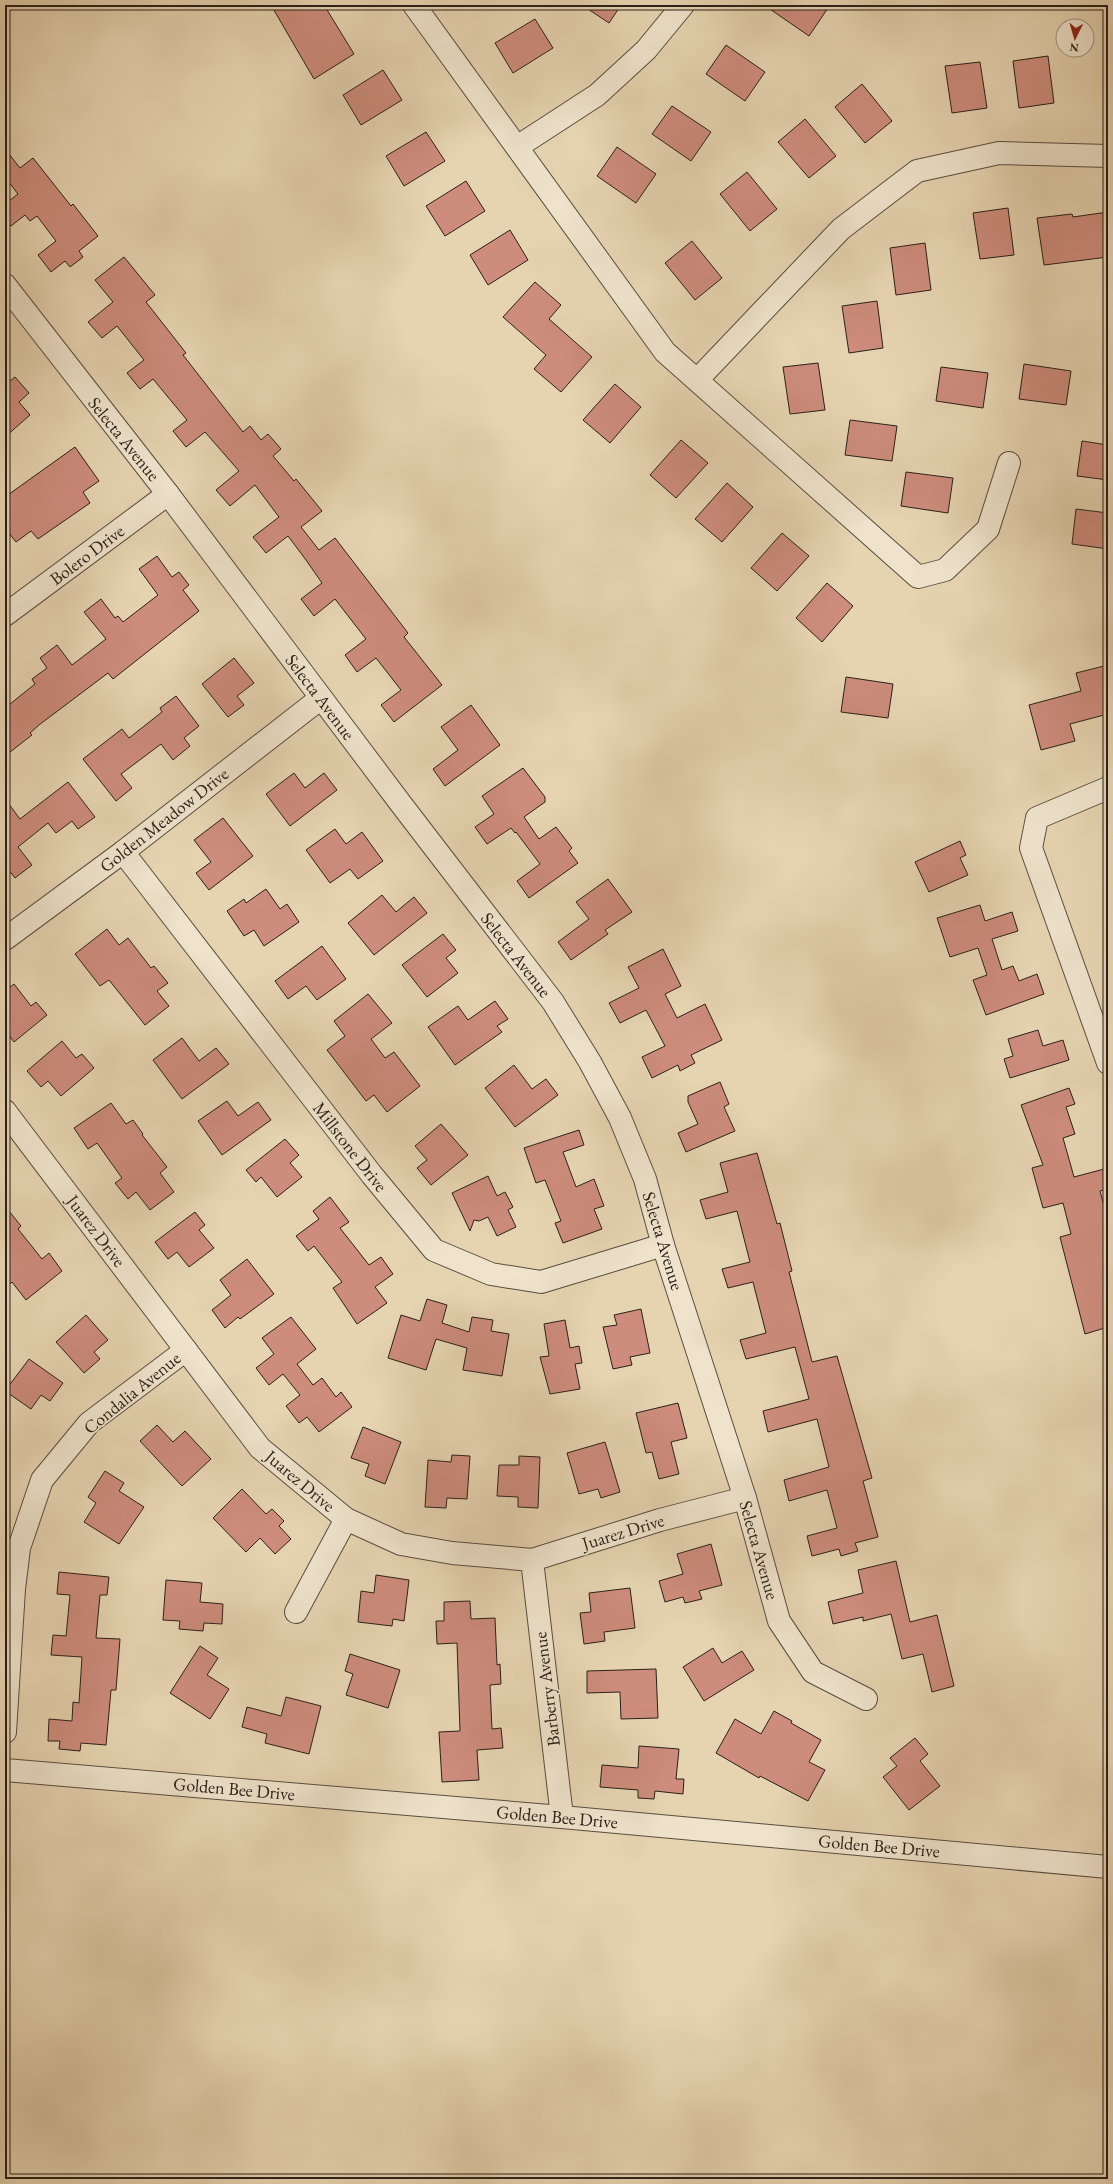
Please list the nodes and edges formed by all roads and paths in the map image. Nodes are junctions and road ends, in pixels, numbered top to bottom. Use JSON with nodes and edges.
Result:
{"nodes":[{"id":1,"x":414,"y":5,"type":"edge"},
{"id":2,"x":683,"y":5,"type":"edge"},
{"id":3,"x":517,"y":147,"type":"junction"},
{"id":4,"x":1108,"y":156,"type":"edge"},
{"id":5,"x":5,"y":285,"type":"edge"},
{"id":6,"x":697,"y":380,"type":"junction"},
{"id":7,"x":1010,"y":463,"type":"dead end"},
{"id":8,"x":168,"y":494,"type":"junction"},
{"id":9,"x":5,"y":615,"type":"edge"},
{"id":10,"x":321,"y":698,"type":"junction"},
{"id":11,"x":1108,"y":788,"type":"edge"},
{"id":12,"x":123,"y":852,"type":"junction"},
{"id":13,"x":5,"y":939,"type":"edge"},
{"id":14,"x":1108,"y":1063,"type":"edge"},
{"id":15,"x":5,"y":1111,"type":"edge"},
{"id":16,"x":663,"y":1245,"type":"junction"},
{"id":17,"x":186,"y":1350,"type":"junction"},
{"id":18,"x":745,"y":1498,"type":"junction"},
{"id":19,"x":346,"y":1519,"type":"junction"},
{"id":20,"x":532,"y":1560,"type":"junction"},
{"id":21,"x":9,"y":1588,"type":"edge"},
{"id":22,"x":296,"y":1612,"type":"dead end"},
{"id":23,"x":866,"y":1699,"type":"dead end"},
{"id":24,"x":5,"y":1732,"type":"edge"},
{"id":25,"x":5,"y":1770,"type":"edge"},
{"id":26,"x":562,"y":1817,"type":"junction"},
{"id":27,"x":1108,"y":1867,"type":"edge"}],
"edges":[{"from":1,"to":3,"type":"street"},
{"from":2,"to":3,"type":"street"},
{"from":3,"to":6,"type":"street"},
{"from":4,"to":6,"type":"street"},
{"from":5,"to":8,"type":"street","name":"Selecta Avenue"},
{"from":6,"to":7,"type":"street"},
{"from":8,"to":9,"type":"street","name":"Bolero Drive"},
{"from":8,"to":10,"type":"street","name":"Selecta Avenue"},
{"from":10,"to":12,"type":"street","name":"Golden Meadow Drive"},
{"from":10,"to":16,"type":"street","name":"Selecta Avenue"},
{"from":11,"to":14,"type":"street"},
{"from":12,"to":13,"type":"street","name":"Golden Meadow Drive"},
{"from":12,"to":16,"type":"street","name":"Millstone Drive"},
{"from":15,"to":17,"type":"street","name":"Juarez Drive"},
{"from":16,"to":18,"type":"street","name":"Selecta Avenue"},
{"from":17,"to":19,"type":"street","name":"Juarez Drive"},
{"from":17,"to":21,"type":"street","name":"Condalia Avenue"},
{"from":18,"to":20,"type":"street","name":"Juarez Drive"},
{"from":18,"to":23,"type":"street","name":"Selecta Avenue"},
{"from":19,"to":20,"type":"street","name":"Juarez Drive"},
{"from":19,"to":22,"type":"street"},
{"from":20,"to":26,"type":"street","name":"Barberry Avenue"},
{"from":21,"to":24,"type":"street","name":"Condalia Avenue"},
{"from":25,"to":26,"type":"street","name":"Golden Bee Drive"},
{"from":26,"to":27,"type":"street","name":"Golden Bee Drive"}]}
